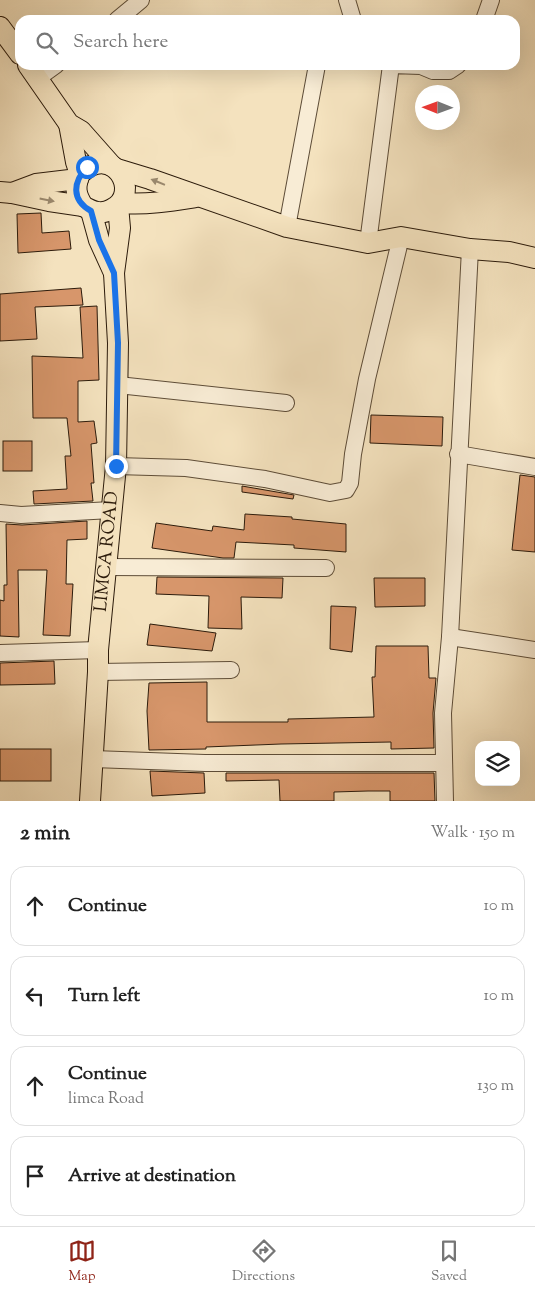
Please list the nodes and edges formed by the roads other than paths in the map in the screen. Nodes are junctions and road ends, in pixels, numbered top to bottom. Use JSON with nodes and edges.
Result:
{"nodes":[{"id":1,"x":141,"y":0,"type":"edge"},
{"id":2,"x":347,"y":0,"type":"edge"},
{"id":3,"x":491,"y":0,"type":"edge"},
{"id":4,"x":123,"y":15,"type":"edge"},
{"id":5,"x":352,"y":15,"type":"edge"},
{"id":6,"x":486,"y":15,"type":"edge"},
{"id":7,"x":0,"y":27,"type":"edge"},
{"id":8,"x":15,"y":47,"type":"edge"},
{"id":9,"x":316,"y":70,"type":"edge"},
{"id":10,"x":390,"y":70,"type":"edge"},
{"id":11,"x":429,"y":70,"type":"edge"},
{"id":12,"x":450,"y":70,"type":"edge"},
{"id":13,"x":33,"y":71,"type":"edge"},
{"id":14,"x":70,"y":124,"type":"junction"},
{"id":15,"x":114,"y":167,"type":"junction"},
{"id":16,"x":79,"y":177,"type":"junction"},
{"id":17,"x":6,"y":192,"type":"edge"},
{"id":18,"x":199,"y":196,"type":"junction"},
{"id":19,"x":120,"y":204,"type":"junction"},
{"id":20,"x":87,"y":208,"type":"junction"},
{"id":21,"x":287,"y":226,"type":"junction"},
{"id":22,"x":401,"y":237,"type":"junction"},
{"id":23,"x":368,"y":243,"type":"junction"},
{"id":24,"x":535,"y":245,"type":"edge"},
{"id":25,"x":470,"y":249,"type":"junction"},
{"id":26,"x":509,"y":252,"type":"junction"},
{"id":27,"x":535,"y":258,"type":"edge"},
{"id":28,"x":114,"y":273,"type":"junction"},
{"id":29,"x":118,"y":385,"type":"junction"},
{"id":30,"x":286,"y":404,"type":"dead end"},
{"id":31,"x":458,"y":454,"type":"junction"},
{"id":32,"x":116,"y":466,"type":"junction"},
{"id":33,"x":535,"y":467,"type":"edge"},
{"id":34,"x":111,"y":510,"type":"junction"},
{"id":35,"x":0,"y":513,"type":"edge"},
{"id":36,"x":106,"y":567,"type":"junction"},
{"id":37,"x":326,"y":568,"type":"dead end"},
{"id":38,"x":450,"y":638,"type":"junction"},
{"id":39,"x":98,"y":650,"type":"junction"},
{"id":40,"x":535,"y":650,"type":"edge"},
{"id":41,"x":0,"y":653,"type":"edge"},
{"id":42,"x":231,"y":670,"type":"dead end"},
{"id":43,"x":98,"y":672,"type":"junction"},
{"id":44,"x":93,"y":760,"type":"junction"},
{"id":45,"x":444,"y":763,"type":"junction"},
{"id":46,"x":90,"y":801,"type":"edge"},
{"id":47,"x":445,"y":801,"type":"edge"}],
"edges":[{"from":1,"to":4,"type":"street"},
{"from":2,"to":5,"type":"street"},
{"from":3,"to":6,"type":"street"},
{"from":7,"to":8,"type":"main road"},
{"from":9,"to":21,"type":"street"},
{"from":10,"to":23,"type":"street"},
{"from":11,"to":12,"type":"street"},
{"from":13,"to":14,"type":"main road"},
{"from":14,"to":15,"type":"main road"},
{"from":14,"to":16,"type":"main road"},
{"from":15,"to":16,"type":"main road"},
{"from":18,"to":15,"type":"main road","one_way":true},
{"from":15,"to":19,"type":"main road"},
{"from":16,"to":17,"type":"main road"},
{"from":16,"to":20,"type":"main road"},
{"from":17,"to":20,"type":"main road","one_way":true},
{"from":18,"to":19,"type":"main road"},
{"from":18,"to":21,"type":"main road"},
{"from":19,"to":20,"type":"main road"},
{"from":19,"to":28,"type":"main road","name":"LIMCA ROAD"},
{"from":20,"to":28,"type":"main road","name":"LIMCA ROAD"},
{"from":21,"to":23,"type":"main road"},
{"from":22,"to":23,"type":"main road"},
{"from":22,"to":25,"type":"main road"},
{"from":22,"to":32,"type":"street"},
{"from":24,"to":26,"type":"main road"},
{"from":25,"to":26,"type":"main road"},
{"from":25,"to":31,"type":"street"},
{"from":26,"to":27,"type":"main road"},
{"from":28,"to":29,"type":"main road","name":"LIMCA ROAD"},
{"from":29,"to":30,"type":"street"},
{"from":29,"to":32,"type":"main road","name":"LIMCA ROAD"},
{"from":31,"to":33,"type":"street"},
{"from":31,"to":38,"type":"street"},
{"from":32,"to":34,"type":"main road","name":"LIMCA ROAD"},
{"from":34,"to":35,"type":"street"},
{"from":34,"to":36,"type":"main road","name":"LIMCA ROAD"},
{"from":36,"to":37,"type":"street"},
{"from":36,"to":39,"type":"main road","name":"LIMCA ROAD"},
{"from":38,"to":40,"type":"street"},
{"from":38,"to":45,"type":"street"},
{"from":39,"to":41,"type":"street"},
{"from":39,"to":43,"type":"main road","name":"LIMCA ROAD"},
{"from":42,"to":43,"type":"street"},
{"from":43,"to":44,"type":"main road","name":"LIMCA ROAD"},
{"from":44,"to":45,"type":"street"},
{"from":44,"to":46,"type":"main road","name":"LIMCA ROAD"},
{"from":45,"to":47,"type":"street"}]}
